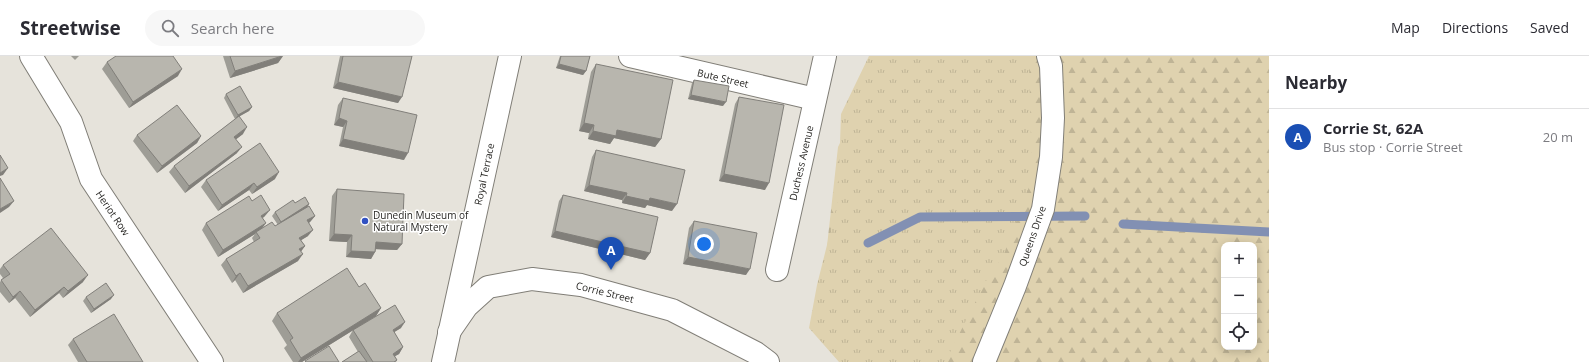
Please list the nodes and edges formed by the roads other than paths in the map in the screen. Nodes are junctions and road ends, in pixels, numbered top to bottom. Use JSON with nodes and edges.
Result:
{"nodes":[{"id":1,"x":31,"y":56,"type":"edge"},
{"id":2,"x":510,"y":56,"type":"edge"},
{"id":3,"x":630,"y":56,"type":"edge"},
{"id":4,"x":825,"y":56,"type":"edge"},
{"id":5,"x":1048,"y":56,"type":"edge"},
{"id":6,"x":815,"y":99,"type":"junction"},
{"id":7,"x":778,"y":270,"type":"dead end"},
{"id":8,"x":450,"y":332,"type":"junction"},
{"id":9,"x":212,"y":362,"type":"edge"},
{"id":10,"x":443,"y":362,"type":"edge"},
{"id":11,"x":768,"y":362,"type":"edge"},
{"id":12,"x":984,"y":362,"type":"edge"}],
"edges":[{"from":1,"to":9,"type":"street","name":"Heriot Row"},
{"from":2,"to":8,"type":"street","name":"Royal Terrace"},
{"from":3,"to":6,"type":"street","name":"Bute Street"},
{"from":4,"to":6,"type":"street","name":"Duchess Avenue"},
{"from":5,"to":12,"type":"street","name":"Queens Drive"},
{"from":6,"to":7,"type":"street","name":"Duchess Avenue"},
{"from":8,"to":10,"type":"street","name":"Royal Terrace"},
{"from":8,"to":11,"type":"street","name":"Corrie Street"}]}
